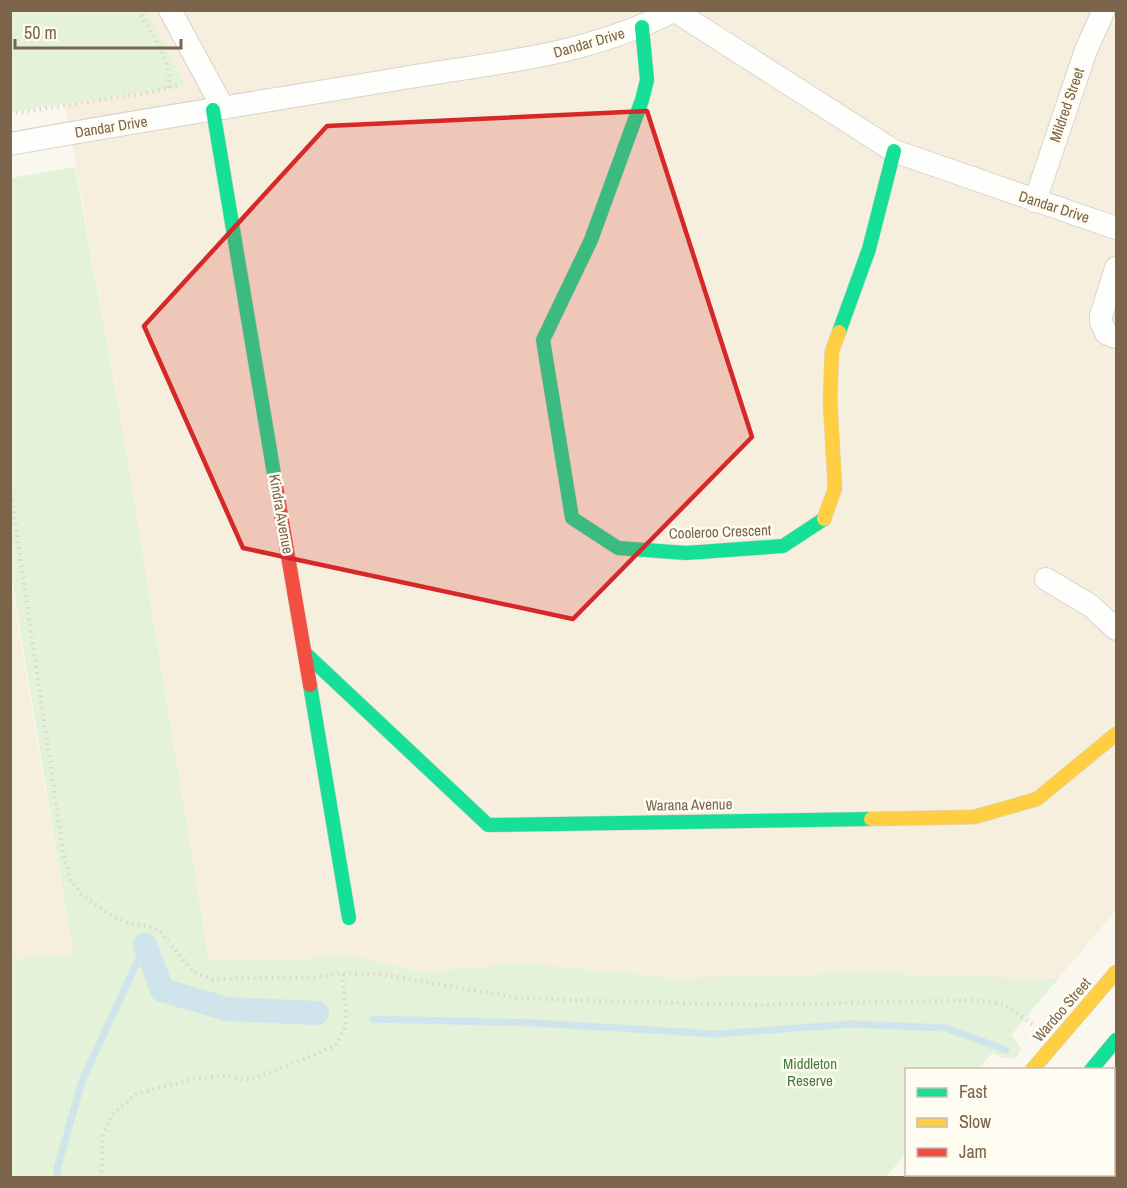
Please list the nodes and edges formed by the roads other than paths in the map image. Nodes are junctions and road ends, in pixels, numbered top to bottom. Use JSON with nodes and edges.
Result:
{"nodes":[{"id":1,"x":170,"y":10,"type":"edge"},
{"id":2,"x":1104,"y":10,"type":"edge"},
{"id":3,"x":675,"y":11,"type":"edge"},
{"id":4,"x":642,"y":27,"type":"junction"},
{"id":5,"x":218,"y":109,"type":"junction"},
{"id":6,"x":10,"y":144,"type":"edge"},
{"id":7,"x":894,"y":152,"type":"junction"},
{"id":8,"x":1035,"y":201,"type":"junction"},
{"id":9,"x":1116,"y":228,"type":"edge"},
{"id":10,"x":1116,"y":268,"type":"edge"},
{"id":11,"x":1116,"y":337,"type":"edge"},
{"id":12,"x":1046,"y":579,"type":"dead end"},
{"id":13,"x":1116,"y":629,"type":"edge"},
{"id":14,"x":305,"y":653,"type":"junction"},
{"id":15,"x":1116,"y":734,"type":"edge"},
{"id":16,"x":349,"y":918,"type":"dead end"},
{"id":17,"x":1116,"y":972,"type":"edge"},
{"id":18,"x":1116,"y":1040,"type":"edge"},
{"id":19,"x":1034,"y":1068,"type":"edge"},
{"id":20,"x":1093,"y":1068,"type":"edge"}],
"edges":[{"from":1,"to":5,"type":"street","name":"Kindra Avenue"},
{"from":2,"to":8,"type":"street","name":"Mildred Street"},
{"from":3,"to":4,"type":"street","name":"Dandar Drive"},
{"from":3,"to":7,"type":"street","name":"Dandar Drive"},
{"from":4,"to":5,"type":"street","name":"Dandar Drive"},
{"from":4,"to":7,"type":"street","name":"Cooleroo Crescent"},
{"from":5,"to":6,"type":"street","name":"Dandar Drive"},
{"from":5,"to":14,"type":"street","name":"Kindra Avenue"},
{"from":7,"to":8,"type":"street","name":"Dandar Drive"},
{"from":8,"to":9,"type":"street","name":"Dandar Drive"},
{"from":10,"to":11,"type":"street"},
{"from":12,"to":13,"type":"street"},
{"from":14,"to":15,"type":"street","name":"Warana Avenue"},
{"from":14,"to":16,"type":"street","name":"Kindra Avenue"},
{"from":17,"to":19,"type":"street","name":"Wardoo Street"},
{"from":18,"to":20,"type":"street"}]}
